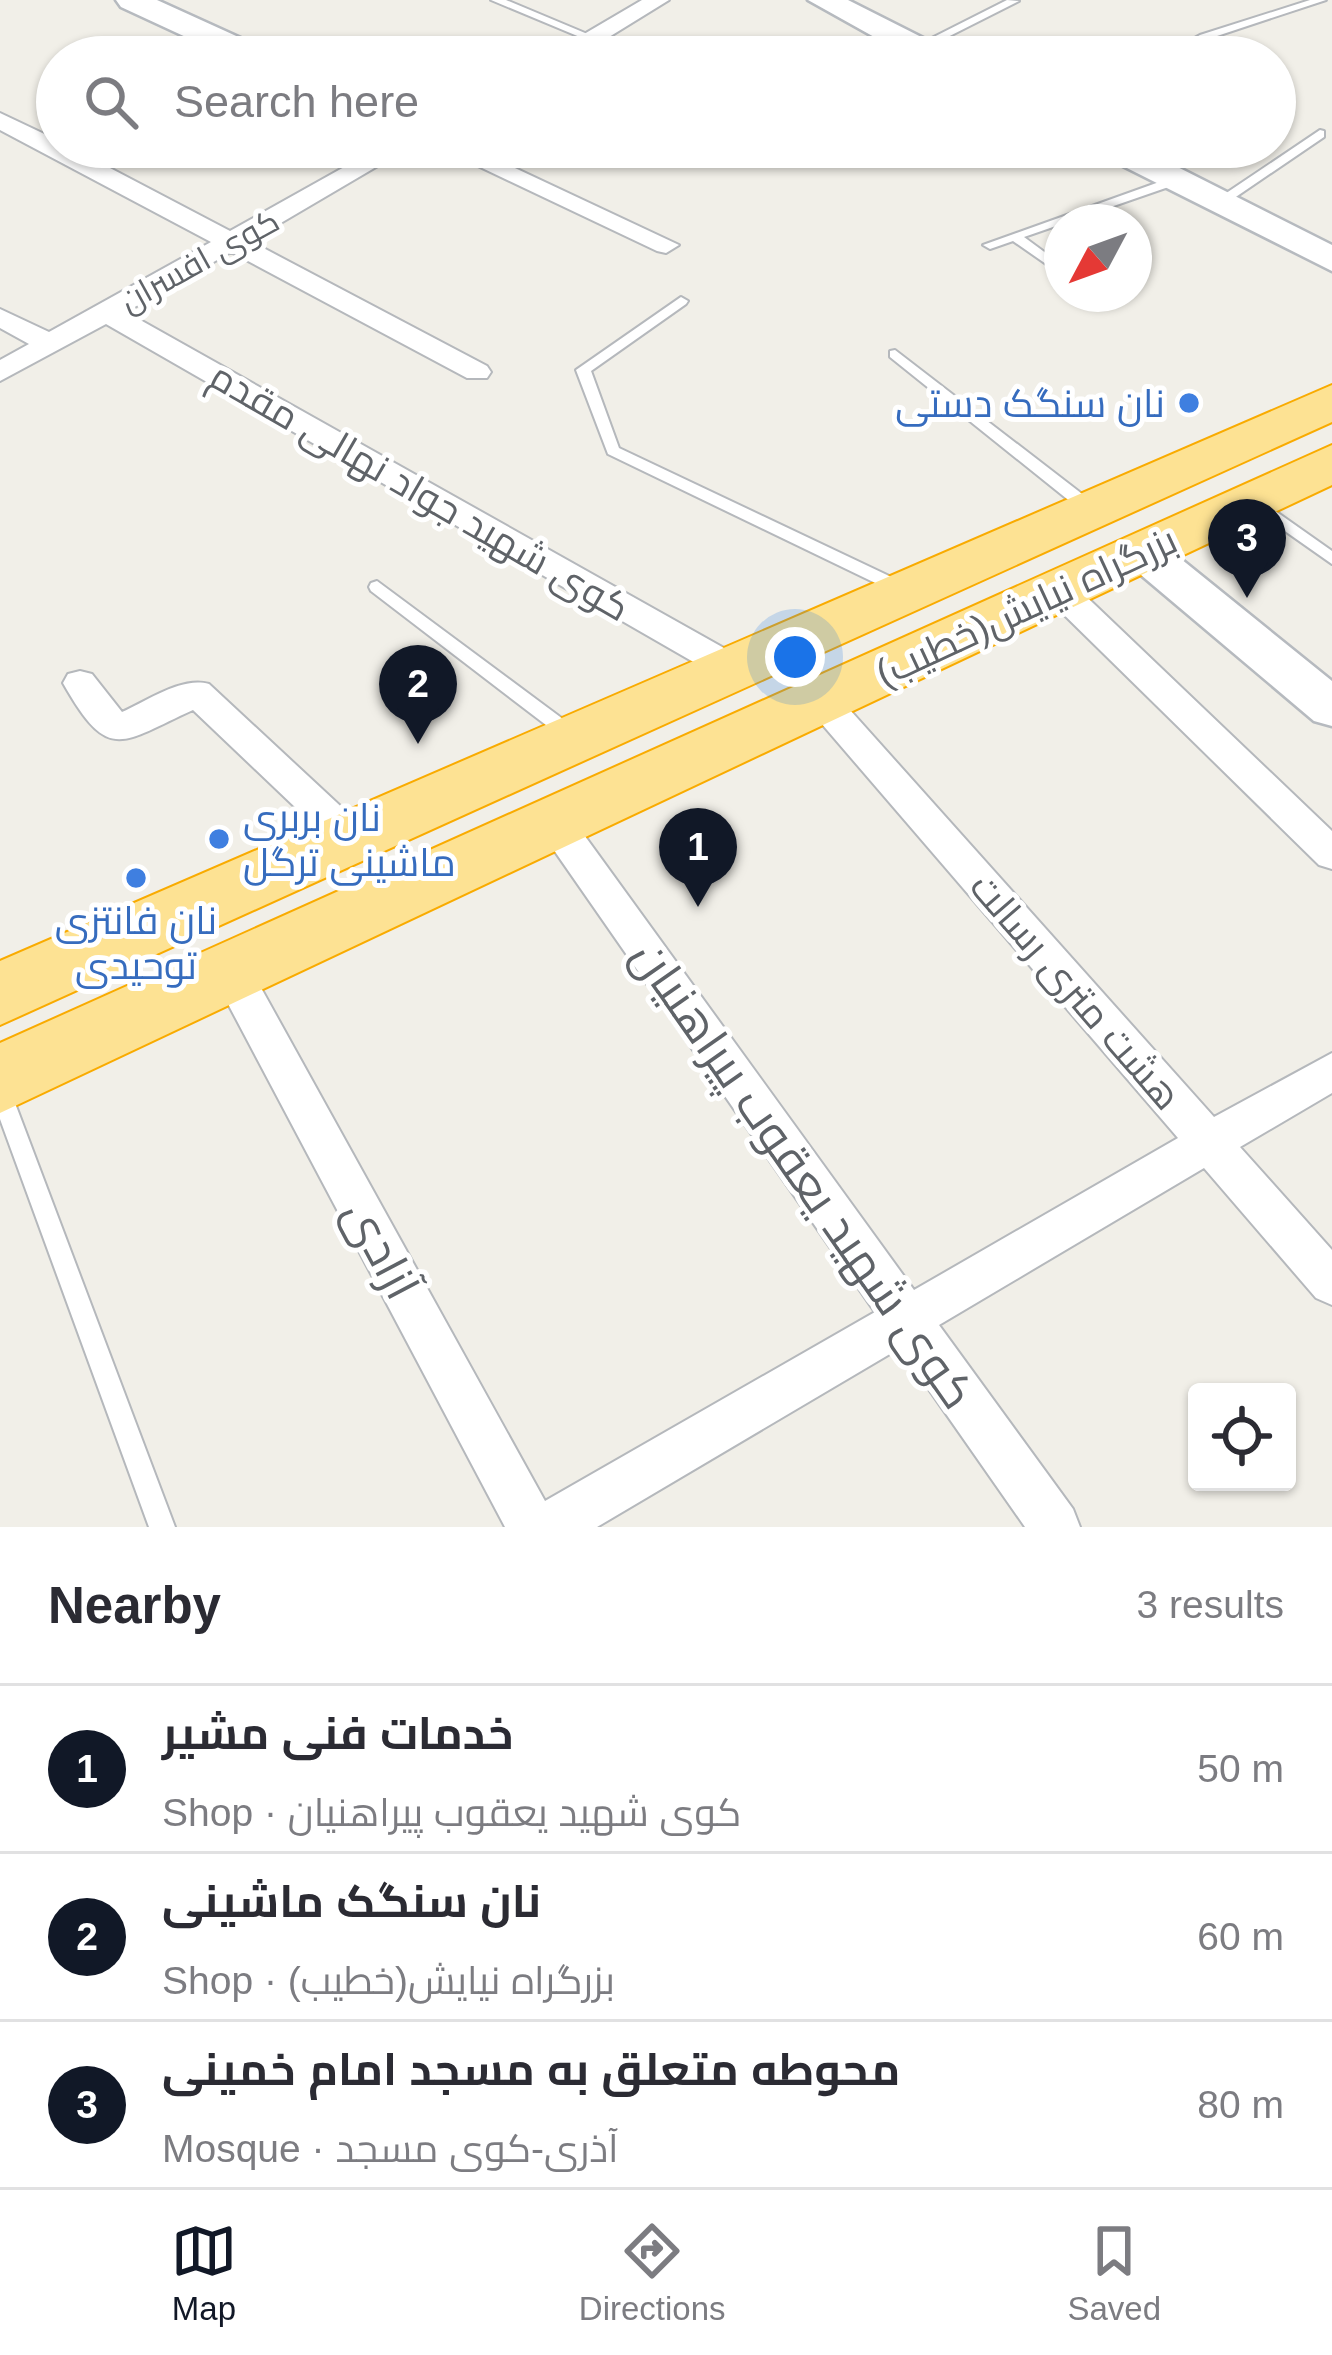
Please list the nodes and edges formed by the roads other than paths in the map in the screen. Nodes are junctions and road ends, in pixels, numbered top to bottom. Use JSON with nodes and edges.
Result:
{"nodes":[{"id":1,"x":132,"y":0,"type":"edge"},
{"id":2,"x":496,"y":0,"type":"edge"},
{"id":3,"x":658,"y":0,"type":"edge"},
{"id":4,"x":824,"y":0,"type":"edge"},
{"id":5,"x":1322,"y":0,"type":"edge"},
{"id":6,"x":1014,"y":1,"type":"edge"},
{"id":7,"x":210,"y":36,"type":"edge"},
{"id":8,"x":586,"y":36,"type":"edge"},
{"id":9,"x":595,"y":36,"type":"edge"},
{"id":10,"x":894,"y":36,"type":"edge"},
{"id":11,"x":955,"y":36,"type":"edge"},
{"id":12,"x":1207,"y":36,"type":"edge"},
{"id":13,"x":0,"y":120,"type":"edge"},
{"id":14,"x":1320,"y":134,"type":"dead end"},
{"id":15,"x":36,"y":139,"type":"edge"},
{"id":16,"x":1296,"y":150,"type":"edge"},
{"id":17,"x":90,"y":168,"type":"edge"},
{"id":18,"x":361,"y":168,"type":"edge"},
{"id":19,"x":496,"y":168,"type":"edge"},
{"id":20,"x":1152,"y":168,"type":"edge"},
{"id":21,"x":1270,"y":168,"type":"edge"},
{"id":22,"x":1176,"y":180,"type":"junction"},
{"id":23,"x":1219,"y":202,"type":"junction"},
{"id":24,"x":1015,"y":237,"type":"junction"},
{"id":25,"x":230,"y":242,"type":"junction"},
{"id":26,"x":666,"y":245,"type":"dead end"},
{"id":27,"x":990,"y":245,"type":"dead end"},
{"id":28,"x":1044,"y":259,"type":"edge"},
{"id":29,"x":1332,"y":260,"type":"edge"},
{"id":30,"x":681,"y":301,"type":"dead end"},
{"id":31,"x":106,"y":312,"type":"junction"},
{"id":32,"x":0,"y":317,"type":"edge"},
{"id":33,"x":50,"y":344,"type":"junction"},
{"id":34,"x":895,"y":354,"type":"dead end"},
{"id":35,"x":477,"y":371,"type":"dead end"},
{"id":36,"x":0,"y":372,"type":"edge"},
{"id":37,"x":1332,"y":402,"type":"edge"},
{"id":38,"x":1332,"y":463,"type":"edge"},
{"id":39,"x":1252,"y":500,"type":"junction"},
{"id":40,"x":1093,"y":511,"type":"junction"},
{"id":41,"x":1144,"y":553,"type":"junction"},
{"id":42,"x":1332,"y":559,"type":"edge"},
{"id":43,"x":377,"y":587,"type":"dead end"},
{"id":44,"x":1060,"y":591,"type":"junction"},
{"id":45,"x":910,"y":592,"type":"junction"},
{"id":46,"x":734,"y":670,"type":"junction"},
{"id":47,"x":80,"y":683,"type":"dead end"},
{"id":48,"x":821,"y":700,"type":"junction"},
{"id":49,"x":1332,"y":708,"type":"edge"},
{"id":50,"x":577,"y":739,"type":"junction"},
{"id":51,"x":553,"y":820,"type":"junction"},
{"id":52,"x":351,"y":838,"type":"junction"},
{"id":53,"x":1332,"y":854,"type":"edge"},
{"id":54,"x":231,"y":971,"type":"junction"},
{"id":55,"x":0,"y":994,"type":"edge"},
{"id":56,"x":1332,"y":1071,"type":"edge"},
{"id":57,"x":0,"y":1078,"type":"edge"},
{"id":58,"x":0,"y":1090,"type":"edge"},
{"id":59,"x":1209,"y":1143,"type":"junction"},
{"id":60,"x":1332,"y":1283,"type":"edge"},
{"id":61,"x":907,"y":1319,"type":"junction"},
{"id":62,"x":162,"y":1527,"type":"edge"},
{"id":63,"x":532,"y":1527,"type":"edge"},
{"id":64,"x":550,"y":1527,"type":"edge"},
{"id":65,"x":1055,"y":1527,"type":"edge"}],
"edges":[{"from":1,"to":7,"type":"street"},
{"from":2,"to":8,"type":"lane"},
{"from":3,"to":9,"type":"street"},
{"from":4,"to":10,"type":"street"},
{"from":5,"to":12,"type":"lane"},
{"from":6,"to":11,"type":"lane"},
{"from":13,"to":15,"type":"street"},
{"from":14,"to":16,"type":"lane"},
{"from":17,"to":25,"type":"street"},
{"from":18,"to":25,"type":"street","name":"کوی افسران"},
{"from":19,"to":26,"type":"street"},
{"from":20,"to":22,"type":"street"},
{"from":21,"to":23,"type":"lane"},
{"from":22,"to":23,"type":"street"},
{"from":22,"to":24,"type":"lane"},
{"from":23,"to":29,"type":"street"},
{"from":24,"to":27,"type":"lane"},
{"from":24,"to":28,"type":"lane"},
{"from":25,"to":31,"type":"street","name":"کوی افسران"},
{"from":25,"to":35,"type":"street"},
{"from":30,"to":45,"type":"lane"},
{"from":31,"to":33,"type":"street","name":"کوی افسران"},
{"from":31,"to":46,"type":"street","name":"کوی شهید جواد نهالی مقدم"},
{"from":32,"to":33,"type":"street"},
{"from":33,"to":36,"type":"street","name":"کوی افسران"},
{"from":34,"to":40,"type":"lane"},
{"from":37,"to":40,"type":"highway","name":"بزرگراه نیایش(خطیب)"},
{"from":38,"to":39,"type":"highway","name":"بزرگراه نیایش(خطیب)"},
{"from":39,"to":41,"type":"highway","name":"بزرگراه نیایش(خطیب)"},
{"from":39,"to":42,"type":"lane"},
{"from":40,"to":45,"type":"highway","name":"بزرگراه نیایش(خطیب)"},
{"from":41,"to":44,"type":"highway","name":"بزرگراه نیایش(خطیب)"},
{"from":41,"to":49,"type":"street"},
{"from":43,"to":50,"type":"lane"},
{"from":44,"to":48,"type":"highway","name":"بزرگراه نیایش(خطیب)"},
{"from":44,"to":53,"type":"street"},
{"from":45,"to":46,"type":"highway","name":"بزرگراه نیایش(خطیب)"},
{"from":46,"to":50,"type":"highway","name":"بزرگراه نیایش(خطیب)"},
{"from":47,"to":52,"type":"street"},
{"from":48,"to":51,"type":"highway","name":"بزرگراه نیایش(خطیب)"},
{"from":48,"to":59,"type":"street","name":"هشت متری رسالت"},
{"from":50,"to":52,"type":"highway","name":"بزرگراه نیایش(خطیب)"},
{"from":51,"to":54,"type":"highway","name":"بزرگراه نیایش(خطیب)"},
{"from":51,"to":61,"type":"street","name":"کوی شهید یعقوب پیراهنیان"},
{"from":52,"to":55,"type":"highway","name":"بزرگراه نیایش(خطیب)"},
{"from":54,"to":57,"type":"highway","name":"بزرگراه نیایش(خطیب)"},
{"from":54,"to":63,"type":"street","name":"آزادی"},
{"from":56,"to":59,"type":"street"},
{"from":58,"to":62,"type":"lane"},
{"from":59,"to":60,"type":"street","name":"هشت متری رسالت"},
{"from":59,"to":61,"type":"street"},
{"from":61,"to":64,"type":"street"},
{"from":61,"to":65,"type":"street","name":"کوی شهید یعقوب پیراهنیان"}]}
